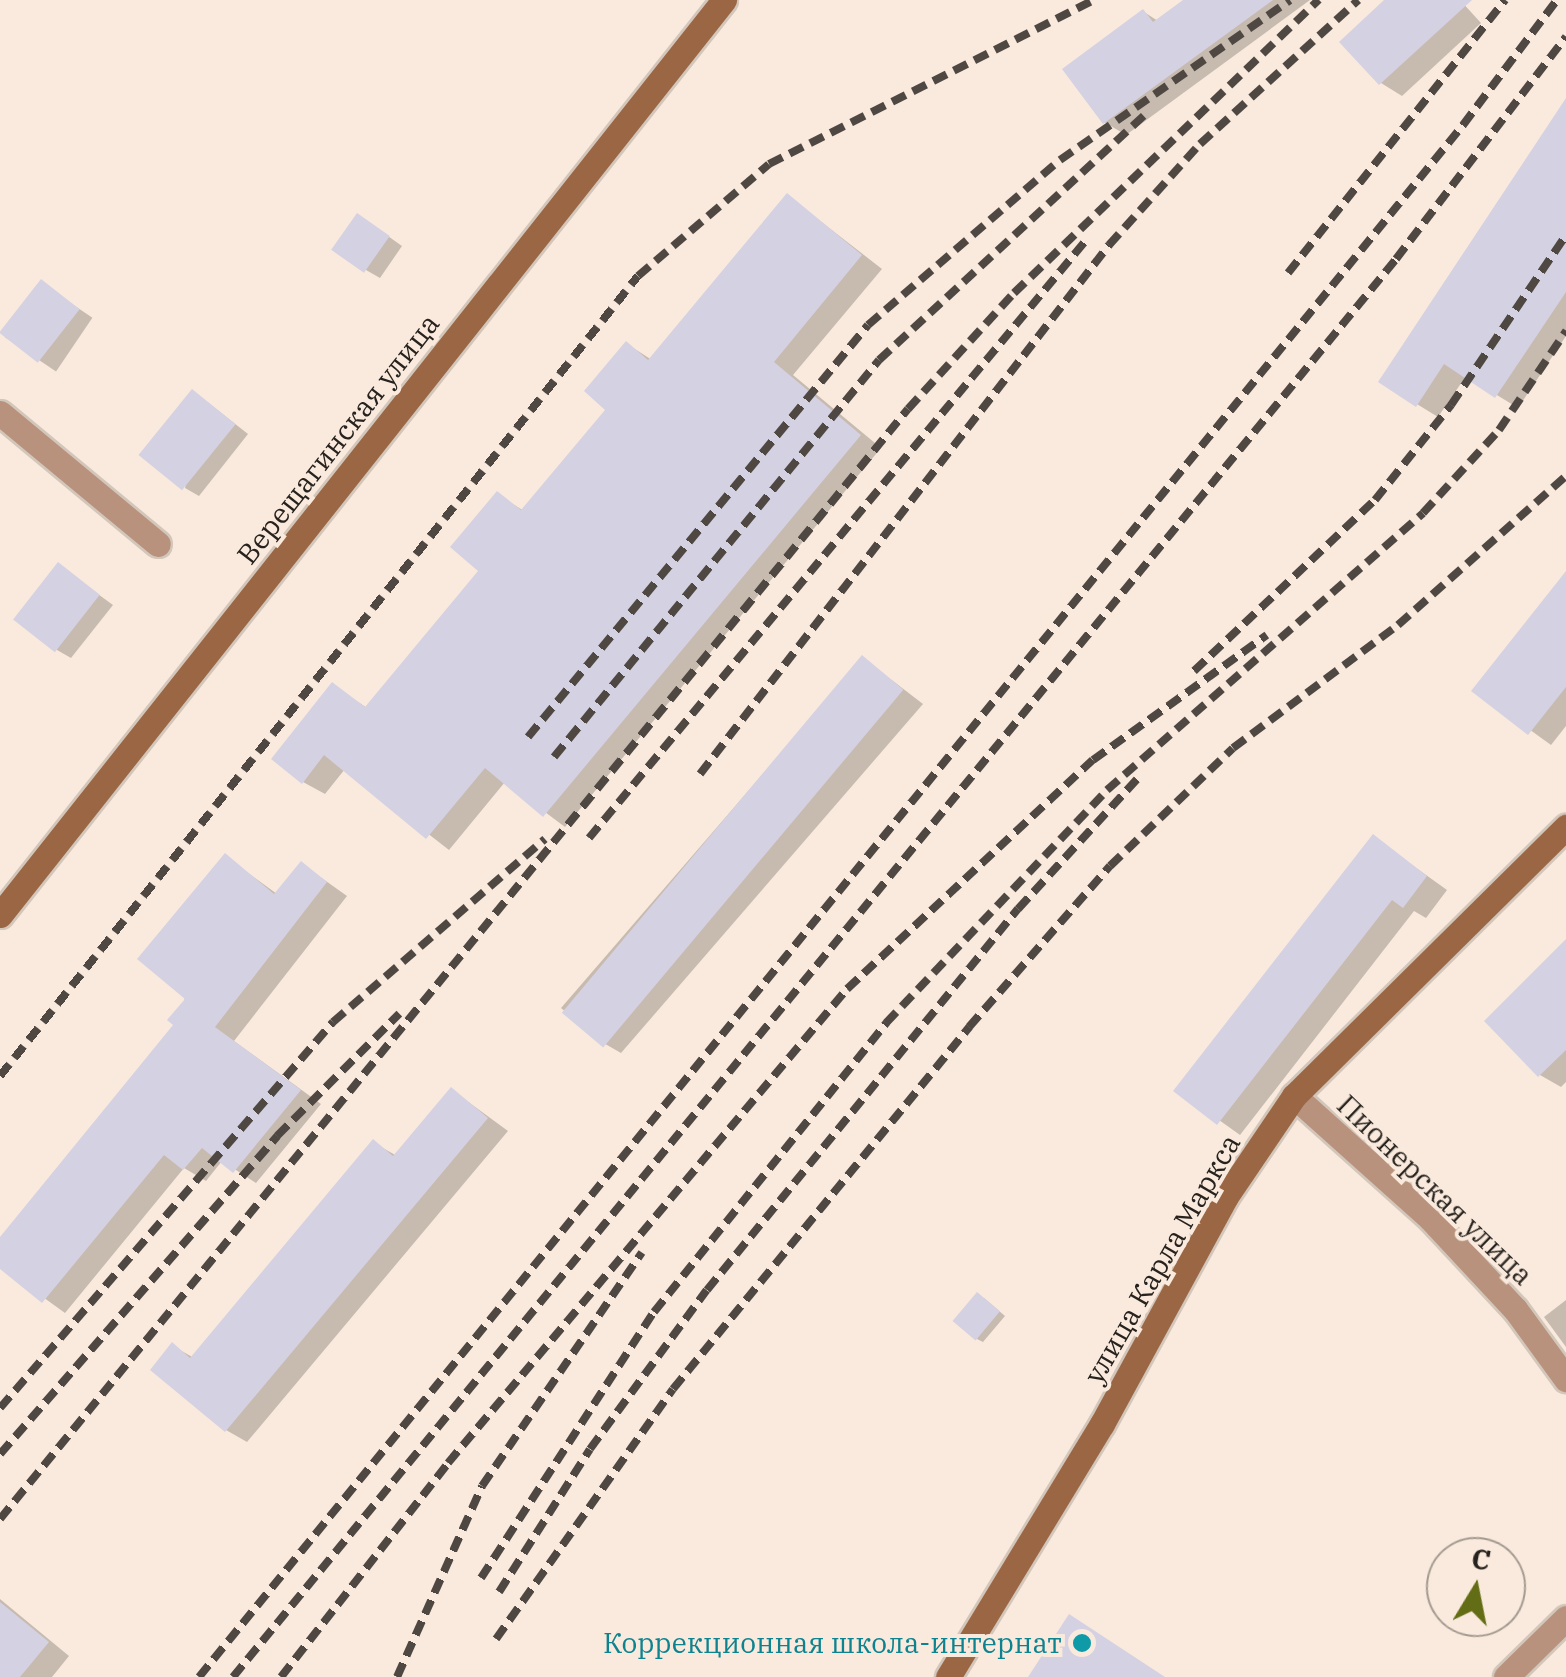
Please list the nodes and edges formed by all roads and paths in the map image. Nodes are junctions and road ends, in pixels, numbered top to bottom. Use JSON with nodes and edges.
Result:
{"nodes":[{"id":1,"x":724,"y":0,"type":"edge"},
{"id":2,"x":0,"y":413,"type":"edge"},
{"id":3,"x":158,"y":544,"type":"dead end"},
{"id":4,"x":1566,"y":827,"type":"edge"},
{"id":5,"x":0,"y":915,"type":"edge"},
{"id":6,"x":1294,"y":1096,"type":"junction"},
{"id":7,"x":1566,"y":1379,"type":"edge"},
{"id":8,"x":1566,"y":1618,"type":"edge"},
{"id":9,"x":948,"y":1677,"type":"edge"},
{"id":10,"x":1506,"y":1677,"type":"edge"}],
"edges":[{"from":1,"to":5,"type":"main road","name":"Верещагинская улица"},
{"from":2,"to":3,"type":"street"},
{"from":4,"to":6,"type":"main road","name":"улица Карла Маркса"},
{"from":6,"to":7,"type":"street","name":"Пионерская улица"},
{"from":6,"to":9,"type":"main road","name":"улица Карла Маркса"},
{"from":8,"to":10,"type":"street"}]}
